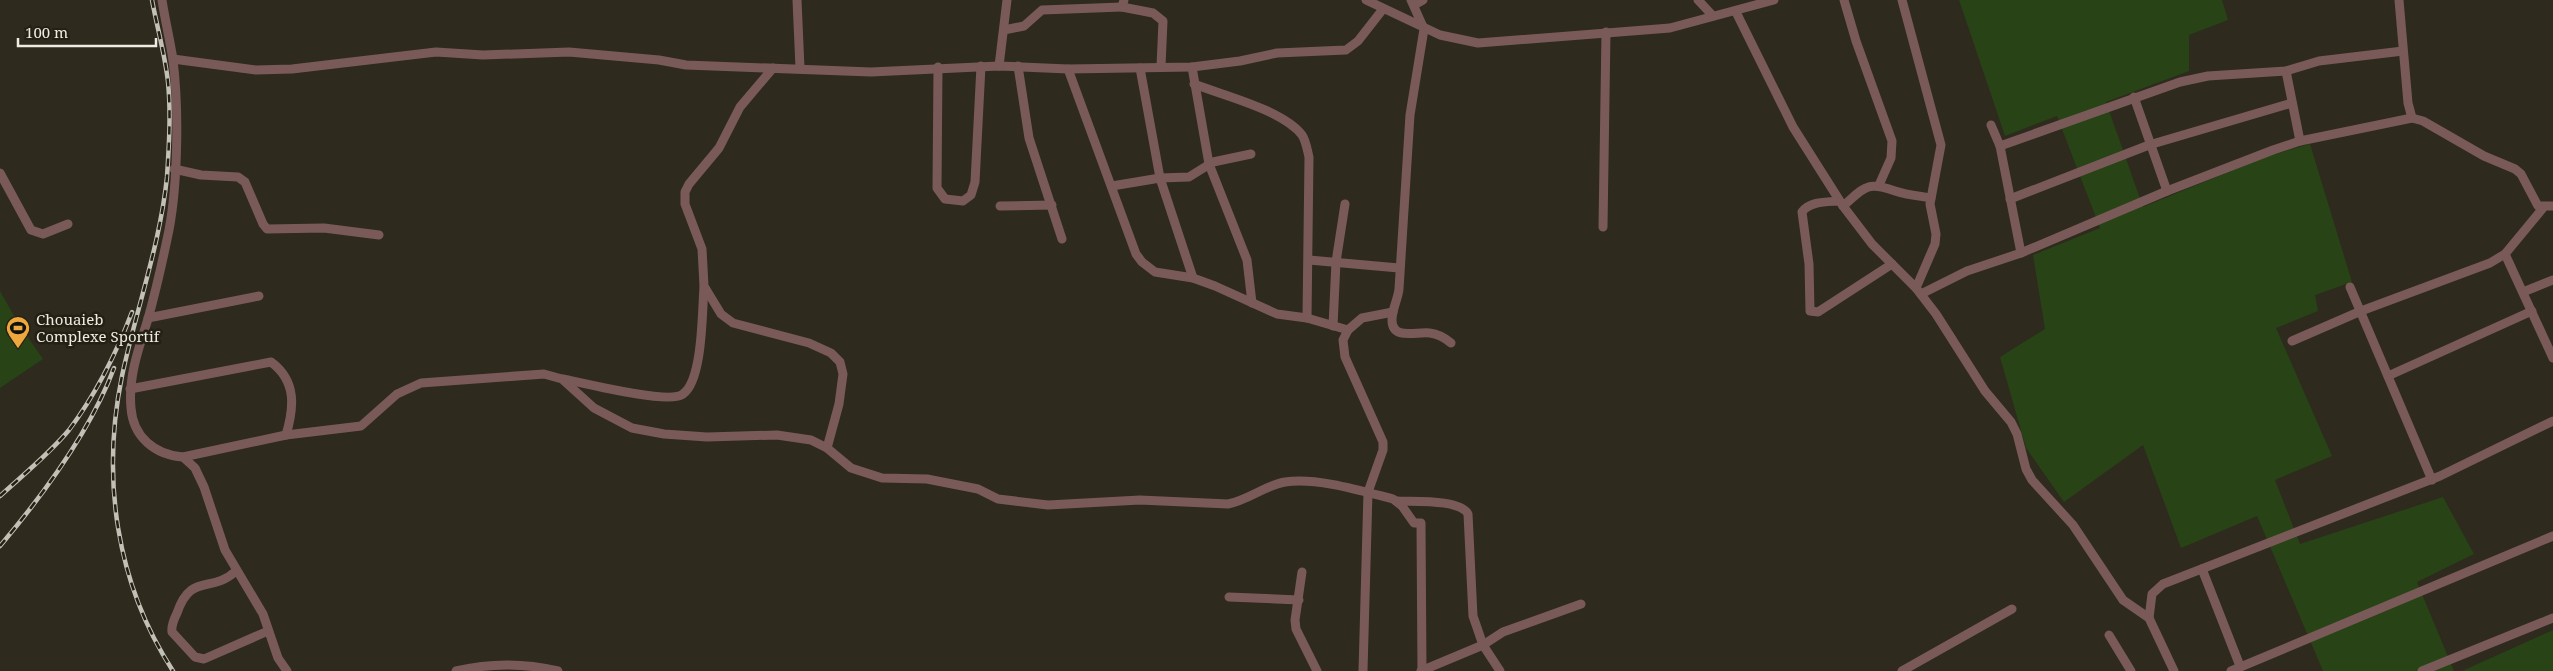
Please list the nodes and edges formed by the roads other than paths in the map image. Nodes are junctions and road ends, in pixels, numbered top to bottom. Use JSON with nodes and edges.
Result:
{"nodes":[{"id":1,"x":162,"y":0,"type":"edge"},
{"id":2,"x":797,"y":0,"type":"edge"},
{"id":3,"x":1007,"y":0,"type":"edge"},
{"id":4,"x":1366,"y":0,"type":"edge"},
{"id":5,"x":1423,"y":0,"type":"edge"},
{"id":6,"x":1698,"y":0,"type":"edge"},
{"id":7,"x":1774,"y":0,"type":"edge"},
{"id":8,"x":1844,"y":0,"type":"edge"},
{"id":9,"x":1902,"y":0,"type":"edge"},
{"id":10,"x":2399,"y":0,"type":"edge"},
{"id":11,"x":1412,"y":3,"type":"edge"},
{"id":12,"x":1123,"y":4,"type":"edge"},
{"id":13,"x":1383,"y":9,"type":"junction"},
{"id":14,"x":1736,"y":12,"type":"junction"},
{"id":15,"x":1713,"y":16,"type":"junction"},
{"id":16,"x":1424,"y":29,"type":"junction"},
{"id":17,"x":1004,"y":30,"type":"junction"},
{"id":18,"x":1606,"y":32,"type":"junction"},
{"id":19,"x":2404,"y":52,"type":"junction"},
{"id":20,"x":173,"y":59,"type":"junction"},
{"id":21,"x":981,"y":66,"type":"junction"},
{"id":22,"x":999,"y":66,"type":"junction"},
{"id":23,"x":1018,"y":66,"type":"junction"},
{"id":24,"x":1161,"y":66,"type":"junction"},
{"id":25,"x":938,"y":67,"type":"junction"},
{"id":26,"x":1192,"y":67,"type":"junction"},
{"id":27,"x":774,"y":68,"type":"junction"},
{"id":28,"x":800,"y":68,"type":"junction"},
{"id":29,"x":1140,"y":68,"type":"junction"},
{"id":30,"x":1068,"y":69,"type":"junction"},
{"id":31,"x":2286,"y":71,"type":"junction"},
{"id":32,"x":1194,"y":84,"type":"junction"},
{"id":33,"x":2134,"y":97,"type":"junction"},
{"id":34,"x":2292,"y":103,"type":"junction"},
{"id":35,"x":2412,"y":118,"type":"junction"},
{"id":36,"x":1991,"y":125,"type":"dead end"},
{"id":37,"x":2300,"y":141,"type":"junction"},
{"id":38,"x":2149,"y":145,"type":"junction"},
{"id":39,"x":2000,"y":146,"type":"junction"},
{"id":40,"x":1251,"y":154,"type":"dead end"},
{"id":41,"x":1209,"y":164,"type":"junction"},
{"id":42,"x":174,"y":169,"type":"junction"},
{"id":43,"x":0,"y":174,"type":"edge"},
{"id":44,"x":1160,"y":178,"type":"junction"},
{"id":45,"x":1879,"y":185,"type":"junction"},
{"id":46,"x":1112,"y":186,"type":"junction"},
{"id":47,"x":2167,"y":191,"type":"junction"},
{"id":48,"x":1931,"y":198,"type":"junction"},
{"id":49,"x":2010,"y":199,"type":"junction"},
{"id":50,"x":1345,"y":204,"type":"dead end"},
{"id":51,"x":1841,"y":204,"type":"junction"},
{"id":52,"x":1052,"y":205,"type":"junction"},
{"id":53,"x":1000,"y":206,"type":"dead end"},
{"id":54,"x":2553,"y":206,"type":"edge"},
{"id":55,"x":2543,"y":208,"type":"junction"},
{"id":56,"x":68,"y":224,"type":"dead end"},
{"id":57,"x":1604,"y":227,"type":"dead end"},
{"id":58,"x":380,"y":235,"type":"dead end"},
{"id":59,"x":1062,"y":239,"type":"dead end"},
{"id":60,"x":2021,"y":253,"type":"junction"},
{"id":61,"x":2505,"y":254,"type":"junction"},
{"id":62,"x":1309,"y":260,"type":"junction"},
{"id":63,"x":1336,"y":262,"type":"junction"},
{"id":64,"x":1892,"y":264,"type":"junction"},
{"id":65,"x":1399,"y":268,"type":"junction"},
{"id":66,"x":1193,"y":278,"type":"junction"},
{"id":67,"x":2553,"y":280,"type":"edge"},
{"id":68,"x":704,"y":286,"type":"junction"},
{"id":69,"x":2350,"y":287,"type":"dead end"},
{"id":70,"x":1918,"y":291,"type":"junction"},
{"id":71,"x":2523,"y":292,"type":"junction"},
{"id":72,"x":259,"y":296,"type":"dead end"},
{"id":73,"x":1252,"y":303,"type":"junction"},
{"id":74,"x":2360,"y":311,"type":"junction"},
{"id":75,"x":2532,"y":311,"type":"junction"},
{"id":76,"x":1393,"y":312,"type":"junction"},
{"id":77,"x":148,"y":318,"type":"junction"},
{"id":78,"x":1307,"y":318,"type":"junction"},
{"id":79,"x":1334,"y":326,"type":"junction"},
{"id":80,"x":1348,"y":330,"type":"junction"},
{"id":81,"x":2292,"y":341,"type":"dead end"},
{"id":82,"x":1451,"y":343,"type":"dead end"},
{"id":83,"x":2551,"y":346,"type":"edge"},
{"id":84,"x":2553,"y":358,"type":"edge"},
{"id":85,"x":2388,"y":376,"type":"junction"},
{"id":86,"x":562,"y":379,"type":"junction"},
{"id":87,"x":130,"y":389,"type":"junction"},
{"id":88,"x":2553,"y":421,"type":"edge"},
{"id":89,"x":286,"y":435,"type":"junction"},
{"id":90,"x":827,"y":448,"type":"junction"},
{"id":91,"x":183,"y":457,"type":"junction"},
{"id":92,"x":2432,"y":480,"type":"junction"},
{"id":93,"x":1368,"y":492,"type":"junction"},
{"id":94,"x":1397,"y":501,"type":"junction"},
{"id":95,"x":2553,"y":536,"type":"edge"},
{"id":96,"x":2202,"y":569,"type":"junction"},
{"id":97,"x":236,"y":571,"type":"junction"},
{"id":98,"x":1302,"y":572,"type":"dead end"},
{"id":99,"x":1229,"y":597,"type":"dead end"},
{"id":100,"x":1299,"y":600,"type":"junction"},
{"id":101,"x":1581,"y":604,"type":"dead end"},
{"id":102,"x":2012,"y":609,"type":"dead end"},
{"id":103,"x":2149,"y":618,"type":"junction"},
{"id":104,"x":2553,"y":618,"type":"edge"},
{"id":105,"x":268,"y":632,"type":"junction"},
{"id":106,"x":2109,"y":635,"type":"dead end"},
{"id":107,"x":1483,"y":645,"type":"junction"},
{"id":108,"x":2240,"y":666,"type":"junction"},
{"id":109,"x":287,"y":671,"type":"edge"},
{"id":110,"x":456,"y":671,"type":"edge"},
{"id":111,"x":558,"y":671,"type":"edge"},
{"id":112,"x":1317,"y":671,"type":"edge"},
{"id":113,"x":1363,"y":671,"type":"edge"},
{"id":114,"x":1422,"y":671,"type":"edge"},
{"id":115,"x":1500,"y":671,"type":"edge"},
{"id":116,"x":1902,"y":671,"type":"edge"},
{"id":117,"x":2131,"y":671,"type":"edge"},
{"id":118,"x":2174,"y":671,"type":"edge"},
{"id":119,"x":2231,"y":671,"type":"edge"},
{"id":120,"x":2422,"y":671,"type":"edge"}],
"edges":[{"from":1,"to":20,"type":"street"},
{"from":2,"to":28,"type":"street"},
{"from":3,"to":17,"type":"street"},
{"from":4,"to":13,"type":"street"},
{"from":5,"to":11,"type":"street"},
{"from":6,"to":15,"type":"street"},
{"from":7,"to":14,"type":"street"},
{"from":8,"to":45,"type":"street"},
{"from":9,"to":48,"type":"street"},
{"from":10,"to":19,"type":"street"},
{"from":11,"to":16,"type":"street"},
{"from":12,"to":17,"type":"street"},
{"from":12,"to":24,"type":"street"},
{"from":13,"to":16,"type":"street"},
{"from":13,"to":26,"type":"street"},
{"from":14,"to":15,"type":"street"},
{"from":14,"to":51,"type":"street"},
{"from":15,"to":18,"type":"street"},
{"from":16,"to":18,"type":"street"},
{"from":16,"to":65,"type":"street"},
{"from":17,"to":22,"type":"street"},
{"from":18,"to":57,"type":"street"},
{"from":19,"to":31,"type":"street"},
{"from":19,"to":35,"type":"street"},
{"from":20,"to":27,"type":"street"},
{"from":20,"to":42,"type":"street"},
{"from":21,"to":22,"type":"street"},
{"from":21,"to":25,"type":"street"},
{"from":21,"to":25,"type":"street"},
{"from":22,"to":23,"type":"street"},
{"from":23,"to":30,"type":"street"},
{"from":23,"to":52,"type":"street"},
{"from":24,"to":26,"type":"street"},
{"from":24,"to":29,"type":"street"},
{"from":25,"to":28,"type":"street"},
{"from":26,"to":32,"type":"street"},
{"from":27,"to":28,"type":"street"},
{"from":27,"to":68,"type":"street"},
{"from":29,"to":30,"type":"street"},
{"from":29,"to":44,"type":"street"},
{"from":30,"to":46,"type":"street"},
{"from":31,"to":33,"type":"street"},
{"from":31,"to":34,"type":"street"},
{"from":32,"to":41,"type":"street"},
{"from":32,"to":62,"type":"street"},
{"from":33,"to":38,"type":"street"},
{"from":33,"to":39,"type":"street"},
{"from":34,"to":37,"type":"street"},
{"from":34,"to":38,"type":"street"},
{"from":35,"to":37,"type":"street"},
{"from":35,"to":55,"type":"street"},
{"from":36,"to":39,"type":"street"},
{"from":37,"to":47,"type":"street"},
{"from":38,"to":47,"type":"street"},
{"from":38,"to":49,"type":"street"},
{"from":39,"to":49,"type":"street"},
{"from":40,"to":41,"type":"street"},
{"from":41,"to":44,"type":"street"},
{"from":41,"to":73,"type":"street"},
{"from":42,"to":58,"type":"street"},
{"from":42,"to":77,"type":"street"},
{"from":43,"to":56,"type":"street"},
{"from":44,"to":46,"type":"street"},
{"from":44,"to":66,"type":"street"},
{"from":45,"to":48,"type":"street"},
{"from":45,"to":51,"type":"street"},
{"from":46,"to":66,"type":"street"},
{"from":47,"to":60,"type":"street"},
{"from":48,"to":70,"type":"street"},
{"from":49,"to":60,"type":"street"},
{"from":50,"to":63,"type":"street"},
{"from":51,"to":64,"type":"street"},
{"from":51,"to":64,"type":"street"},
{"from":52,"to":53,"type":"street"},
{"from":52,"to":59,"type":"street"},
{"from":54,"to":55,"type":"street"},
{"from":55,"to":61,"type":"street"},
{"from":60,"to":70,"type":"street"},
{"from":61,"to":71,"type":"street"},
{"from":61,"to":74,"type":"street"},
{"from":62,"to":63,"type":"street"},
{"from":62,"to":78,"type":"street"},
{"from":63,"to":65,"type":"street"},
{"from":63,"to":79,"type":"street"},
{"from":64,"to":70,"type":"street"},
{"from":65,"to":76,"type":"street"},
{"from":66,"to":73,"type":"street"},
{"from":67,"to":71,"type":"street"},
{"from":68,"to":86,"type":"street"},
{"from":68,"to":90,"type":"street"},
{"from":69,"to":74,"type":"street"},
{"from":70,"to":103,"type":"street"},
{"from":71,"to":75,"type":"street"},
{"from":72,"to":77,"type":"street"},
{"from":73,"to":78,"type":"street"},
{"from":74,"to":81,"type":"street"},
{"from":74,"to":85,"type":"street"},
{"from":75,"to":83,"type":"street"},
{"from":75,"to":85,"type":"street"},
{"from":76,"to":80,"type":"street"},
{"from":76,"to":82,"type":"street"},
{"from":77,"to":87,"type":"street"},
{"from":78,"to":79,"type":"street"},
{"from":79,"to":80,"type":"street"},
{"from":80,"to":93,"type":"street"},
{"from":83,"to":84,"type":"street"},
{"from":85,"to":92,"type":"street"},
{"from":86,"to":89,"type":"street"},
{"from":86,"to":90,"type":"street"},
{"from":87,"to":89,"type":"street"},
{"from":87,"to":91,"type":"street"},
{"from":88,"to":92,"type":"street"},
{"from":89,"to":91,"type":"street"},
{"from":90,"to":93,"type":"street"},
{"from":91,"to":97,"type":"street"},
{"from":92,"to":96,"type":"street"},
{"from":93,"to":94,"type":"street"},
{"from":93,"to":113,"type":"street"},
{"from":94,"to":107,"type":"street"},
{"from":94,"to":114,"type":"street"},
{"from":95,"to":108,"type":"street"},
{"from":96,"to":103,"type":"street"},
{"from":96,"to":108,"type":"street"},
{"from":97,"to":105,"type":"street"},
{"from":97,"to":105,"type":"street"},
{"from":98,"to":100,"type":"street"},
{"from":99,"to":100,"type":"street"},
{"from":100,"to":112,"type":"street"},
{"from":101,"to":107,"type":"street"},
{"from":102,"to":116,"type":"street"},
{"from":103,"to":118,"type":"street"},
{"from":104,"to":120,"type":"street"},
{"from":105,"to":109,"type":"street"},
{"from":106,"to":117,"type":"street"},
{"from":107,"to":114,"type":"street"},
{"from":107,"to":115,"type":"street"},
{"from":108,"to":119,"type":"street"},
{"from":110,"to":111,"type":"street"}]}
